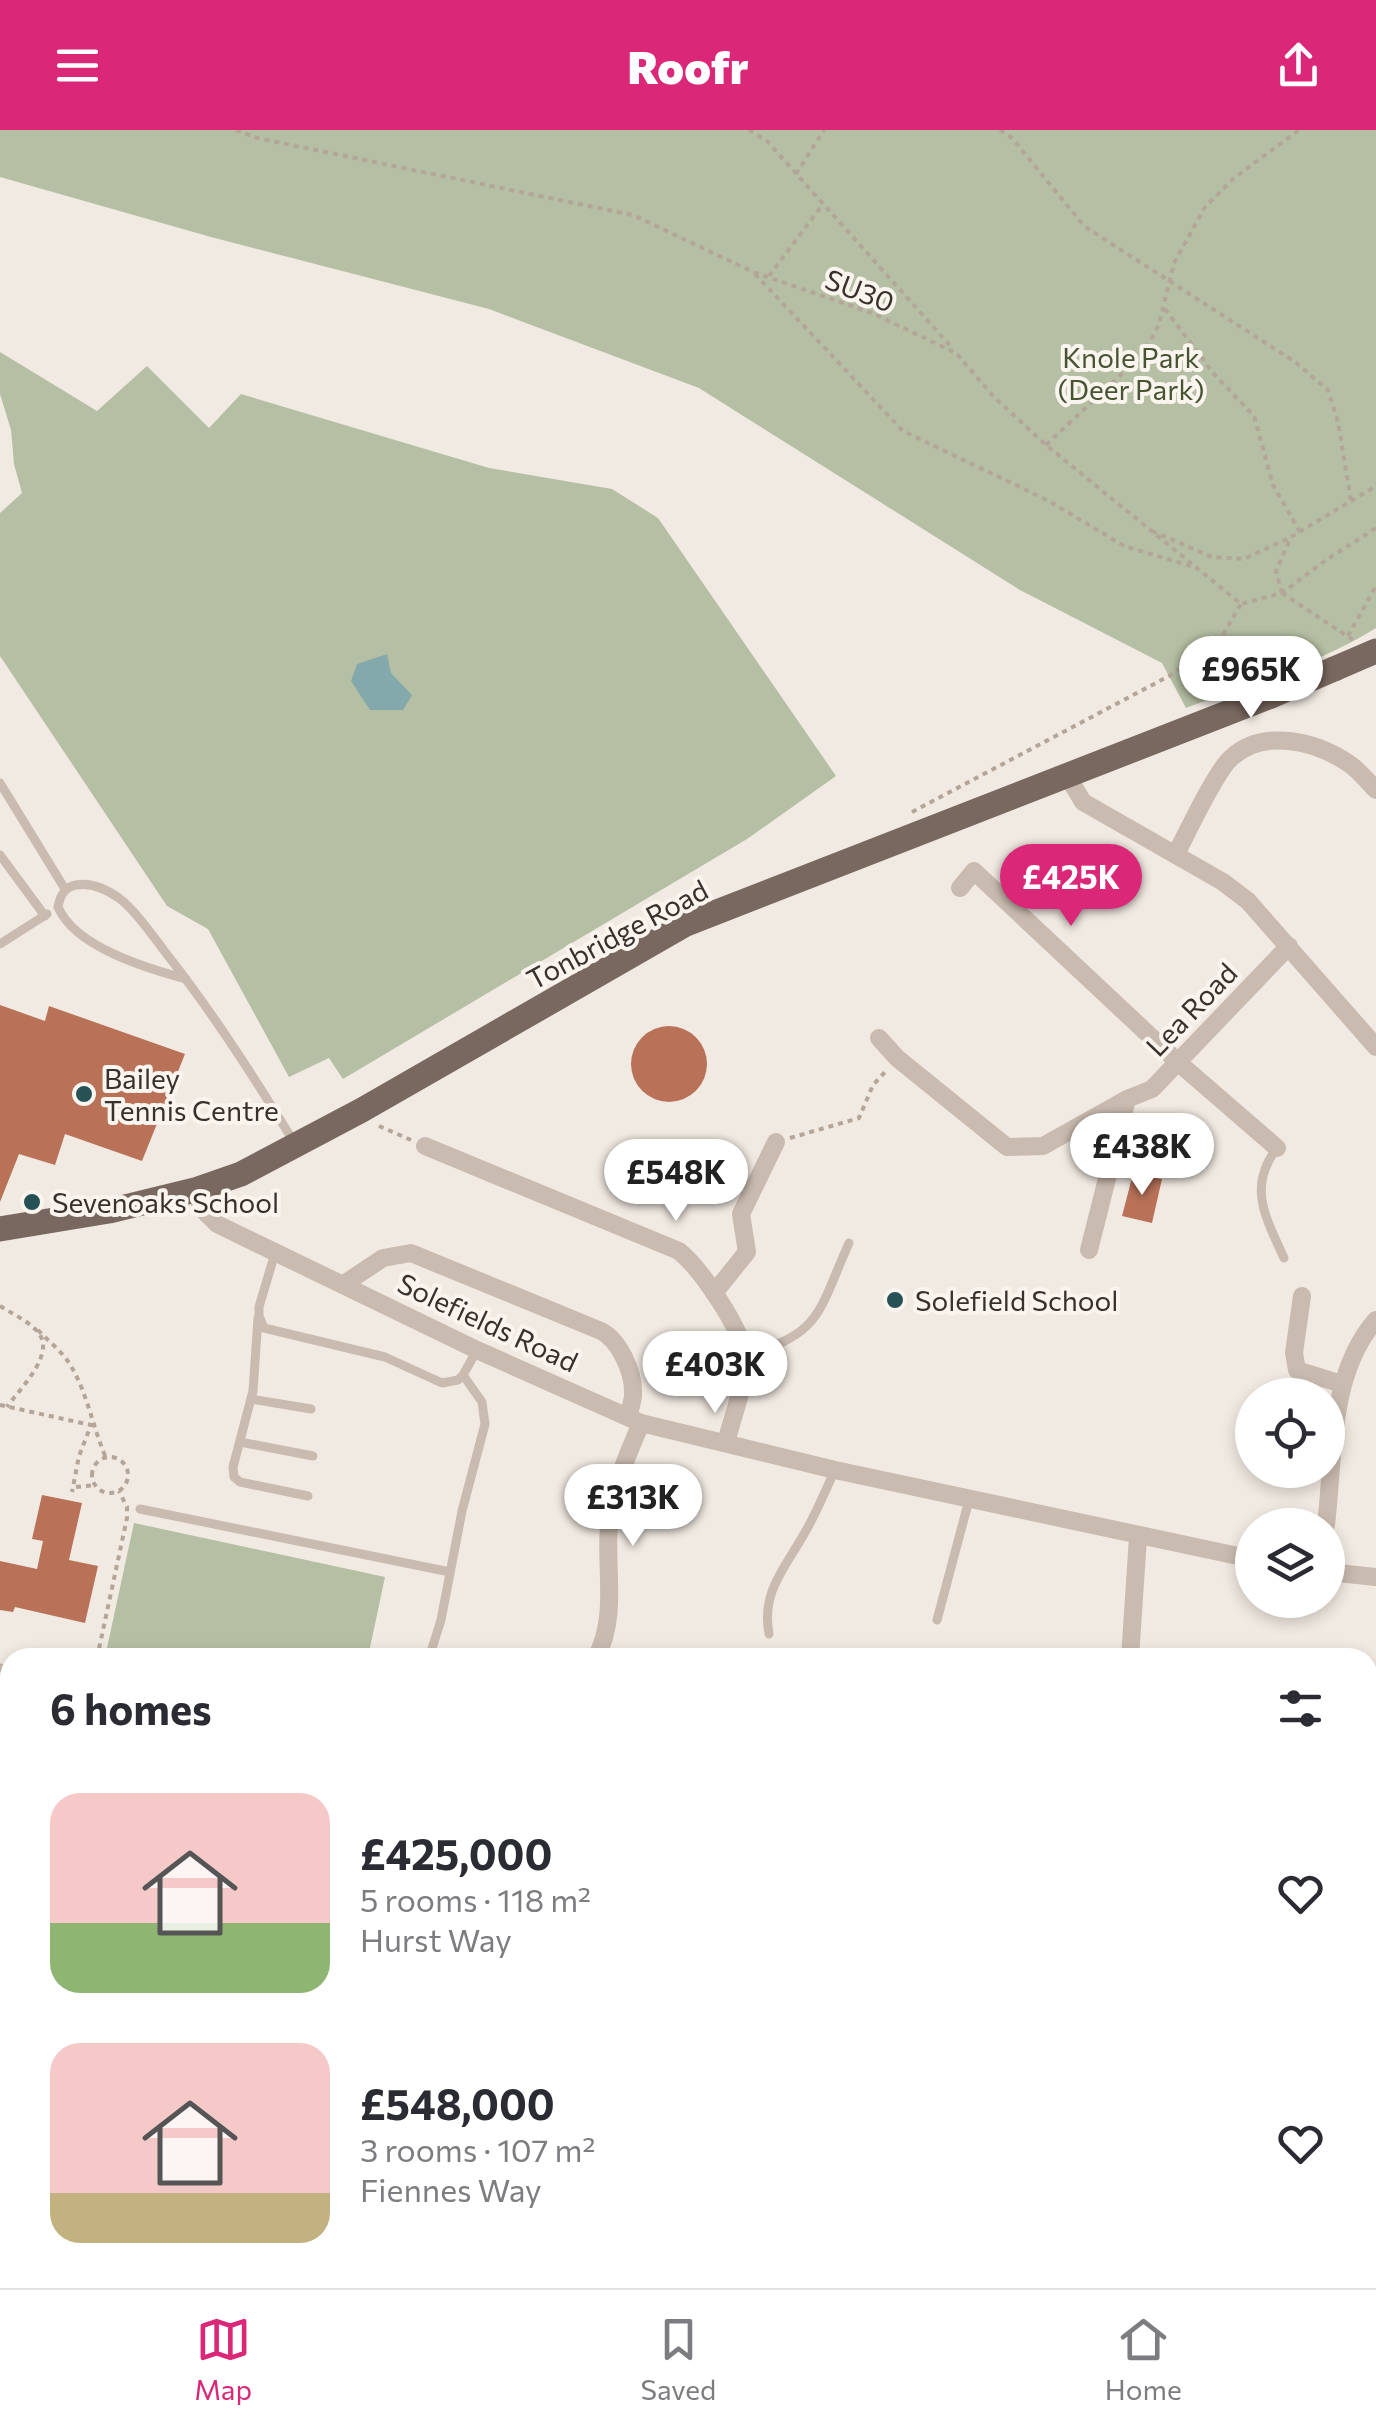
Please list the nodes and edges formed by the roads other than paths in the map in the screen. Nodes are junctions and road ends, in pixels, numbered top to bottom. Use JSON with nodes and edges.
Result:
{"nodes":[{"id":1,"x":1375,"y":652,"type":"edge"},
{"id":2,"x":1067,"y":775,"type":"junction"},
{"id":3,"x":0,"y":783,"type":"edge"},
{"id":4,"x":1376,"y":790,"type":"edge"},
{"id":5,"x":1176,"y":854,"type":"junction"},
{"id":6,"x":0,"y":855,"type":"edge"},
{"id":7,"x":960,"y":888,"type":"dead end"},
{"id":8,"x":65,"y":889,"type":"junction"},
{"id":9,"x":58,"y":906,"type":"junction"},
{"id":10,"x":45,"y":916,"type":"junction"},
{"id":11,"x":0,"y":944,"type":"edge"},
{"id":12,"x":1289,"y":946,"type":"junction"},
{"id":13,"x":186,"y":979,"type":"junction"},
{"id":14,"x":879,"y":1038,"type":"dead end"},
{"id":15,"x":1376,"y":1047,"type":"edge"},
{"id":16,"x":1180,"y":1064,"type":"junction"},
{"id":17,"x":1127,"y":1098,"type":"junction"},
{"id":18,"x":776,"y":1142,"type":"road end"},
{"id":19,"x":296,"y":1145,"type":"junction"},
{"id":20,"x":425,"y":1146,"type":"road end"},
{"id":21,"x":1278,"y":1148,"type":"joint"},
{"id":22,"x":195,"y":1190,"type":"junction"},
{"id":23,"x":0,"y":1229,"type":"edge"},
{"id":24,"x":849,"y":1244,"type":"dead end"},
{"id":25,"x":1089,"y":1250,"type":"dead end"},
{"id":26,"x":275,"y":1254,"type":"junction"},
{"id":27,"x":1284,"y":1258,"type":"dead end"},
{"id":28,"x":344,"y":1284,"type":"junction"},
{"id":29,"x":714,"y":1292,"type":"junction"},
{"id":30,"x":1302,"y":1296,"type":"dead end"},
{"id":31,"x":258,"y":1316,"type":"junction"},
{"id":32,"x":1376,"y":1320,"type":"edge"},
{"id":33,"x":477,"y":1350,"type":"junction"},
{"id":34,"x":745,"y":1356,"type":"junction"},
{"id":35,"x":463,"y":1376,"type":"junction"},
{"id":36,"x":1323,"y":1378,"type":"edge"},
{"id":37,"x":1344,"y":1378,"type":"edge"},
{"id":38,"x":252,"y":1399,"type":"junction"},
{"id":39,"x":311,"y":1409,"type":"dead end"},
{"id":40,"x":635,"y":1420,"type":"junction"},
{"id":41,"x":240,"y":1442,"type":"junction"},
{"id":42,"x":726,"y":1444,"type":"junction"},
{"id":43,"x":313,"y":1456,"type":"dead end"},
{"id":44,"x":835,"y":1470,"type":"junction"},
{"id":45,"x":308,"y":1496,"type":"dead end"},
{"id":46,"x":969,"y":1500,"type":"junction"},
{"id":47,"x":193,"y":1506,"type":"dead end"},
{"id":48,"x":140,"y":1509,"type":"dead end"},
{"id":49,"x":195,"y":1520,"type":"junction"},
{"id":50,"x":1138,"y":1536,"type":"junction"},
{"id":51,"x":1235,"y":1556,"type":"edge"},
{"id":52,"x":450,"y":1572,"type":"junction"},
{"id":53,"x":1345,"y":1574,"type":"edge"},
{"id":54,"x":1376,"y":1577,"type":"edge"},
{"id":55,"x":937,"y":1620,"type":"dead end"},
{"id":56,"x":769,"y":1634,"type":"dead end"},
{"id":57,"x":432,"y":1648,"type":"edge"},
{"id":58,"x":599,"y":1648,"type":"edge"},
{"id":59,"x":1131,"y":1648,"type":"edge"}],
"edges":[{"from":1,"to":2,"type":"main road","name":"Tonbridge Road","bridge":true},
{"from":2,"to":5,"type":"street"},
{"from":2,"to":19,"type":"main road","name":"Tonbridge Road"},
{"from":3,"to":8,"type":"lane"},
{"from":4,"to":5,"type":"street"},
{"from":5,"to":12,"type":"street"},
{"from":6,"to":10,"type":"lane"},
{"from":7,"to":16,"type":"street"},
{"from":8,"to":9,"type":"lane"},
{"from":8,"to":13,"type":"lane"},
{"from":9,"to":10,"type":"lane"},
{"from":9,"to":13,"type":"lane"},
{"from":10,"to":11,"type":"lane"},
{"from":12,"to":15,"type":"street"},
{"from":12,"to":16,"type":"street","name":"Lea Road"},
{"from":13,"to":19,"type":"lane"},
{"from":14,"to":17,"type":"street","name":"Lea Road"},
{"from":16,"to":17,"type":"street","name":"Lea Road"},
{"from":16,"to":21,"type":"street"},
{"from":17,"to":25,"type":"street"},
{"from":18,"to":29,"type":"street"},
{"from":19,"to":22,"type":"main road","name":"Tonbridge Road"},
{"from":20,"to":29,"type":"street"},
{"from":21,"to":27,"type":"lane"},
{"from":22,"to":23,"type":"main road","name":"Tonbridge Road"},
{"from":22,"to":26,"type":"street","name":"Solefields Road"},
{"from":24,"to":34,"type":"lane"},
{"from":26,"to":28,"type":"street","name":"Solefields Road"},
{"from":26,"to":31,"type":"lane"},
{"from":28,"to":33,"type":"street","name":"Solefields Road"},
{"from":28,"to":40,"type":"street"},
{"from":29,"to":34,"type":"street"},
{"from":30,"to":36,"type":"street"},
{"from":31,"to":35,"type":"lane"},
{"from":31,"to":38,"type":"lane"},
{"from":32,"to":37,"type":"street"},
{"from":33,"to":35,"type":"lane"},
{"from":33,"to":40,"type":"street","name":"Solefields Road"},
{"from":34,"to":42,"type":"street"},
{"from":35,"to":52,"type":"lane"},
{"from":38,"to":39,"type":"lane"},
{"from":38,"to":41,"type":"lane"},
{"from":40,"to":42,"type":"street","name":"Solefields Road"},
{"from":40,"to":58,"type":"street"},
{"from":41,"to":43,"type":"lane"},
{"from":41,"to":45,"type":"lane"},
{"from":42,"to":44,"type":"street","name":"Solefields Road"},
{"from":44,"to":46,"type":"street","name":"Solefields Road"},
{"from":44,"to":56,"type":"lane"},
{"from":46,"to":50,"type":"street","name":"Solefields Road"},
{"from":46,"to":55,"type":"lane"},
{"from":47,"to":49,"type":"lane"},
{"from":48,"to":49,"type":"lane"},
{"from":49,"to":52,"type":"lane"},
{"from":50,"to":51,"type":"street","name":"Solefields Road"},
{"from":50,"to":59,"type":"street"},
{"from":52,"to":57,"type":"lane"},
{"from":53,"to":54,"type":"street"}]}
